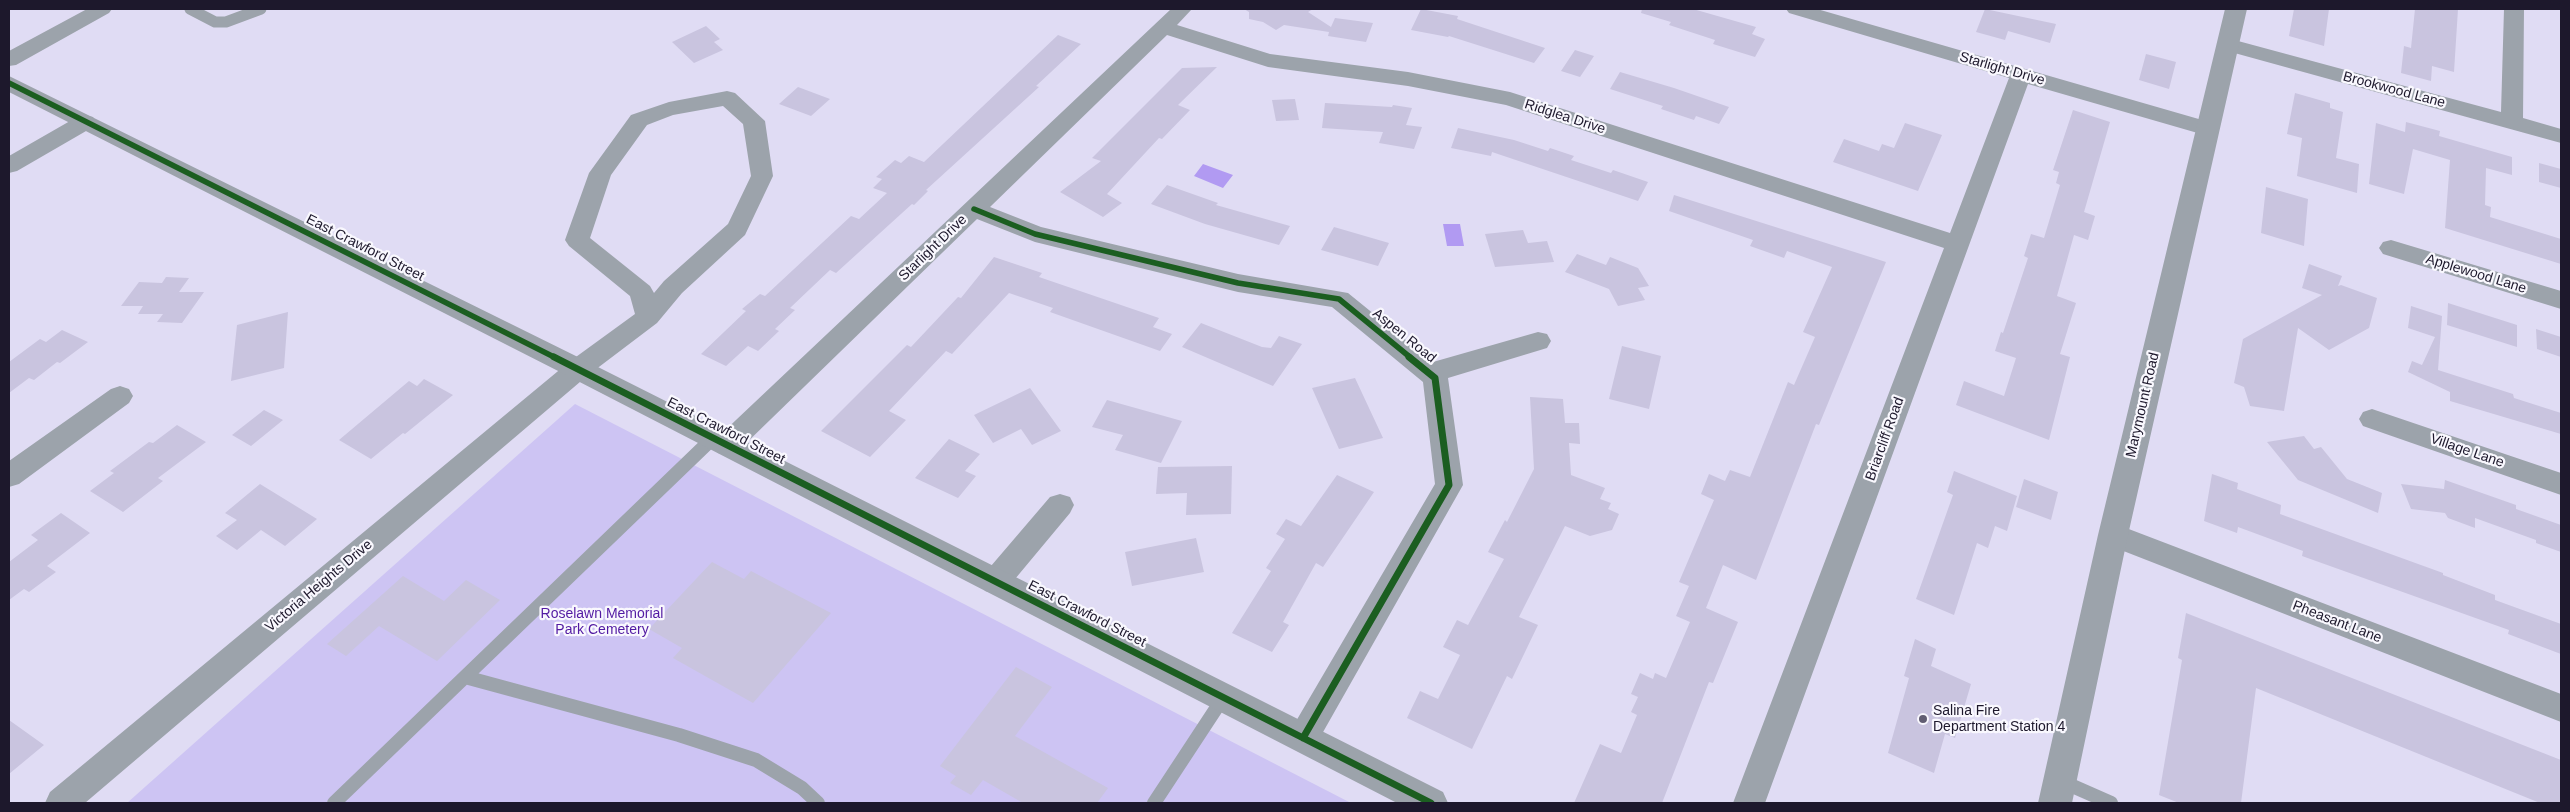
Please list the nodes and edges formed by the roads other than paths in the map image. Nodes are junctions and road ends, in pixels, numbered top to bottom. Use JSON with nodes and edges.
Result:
{"nodes":[{"id":1,"x":102,"y":9,"type":"edge"},
{"id":2,"x":190,"y":9,"type":"edge"},
{"id":3,"x":261,"y":9,"type":"edge"},
{"id":4,"x":1182,"y":9,"type":"edge"},
{"id":5,"x":1796,"y":9,"type":"edge"},
{"id":6,"x":2236,"y":9,"type":"edge"},
{"id":7,"x":2514,"y":9,"type":"edge"},
{"id":8,"x":1163,"y":27,"type":"junction"},
{"id":9,"x":2227,"y":44,"type":"junction"},
{"id":10,"x":9,"y":60,"type":"edge"},
{"id":11,"x":2021,"y":74,"type":"junction"},
{"id":12,"x":9,"y":83,"type":"edge"},
{"id":13,"x":85,"y":122,"type":"junction"},
{"id":14,"x":2512,"y":123,"type":"junction"},
{"id":15,"x":2208,"y":129,"type":"junction"},
{"id":16,"x":2561,"y":136,"type":"edge"},
{"id":17,"x":9,"y":166,"type":"edge"},
{"id":18,"x":974,"y":210,"type":"junction"},
{"id":19,"x":1958,"y":244,"type":"junction"},
{"id":20,"x":2391,"y":248,"type":"dead end"},
{"id":21,"x":2561,"y":300,"type":"edge"},
{"id":22,"x":648,"y":317,"type":"junction"},
{"id":23,"x":1538,"y":341,"type":"dead end"},
{"id":24,"x":578,"y":368,"type":"junction"},
{"id":25,"x":1430,"y":374,"type":"junction"},
{"id":26,"x":120,"y":396,"type":"dead end"},
{"id":27,"x":2372,"y":419,"type":"dead end"},
{"id":28,"x":720,"y":442,"type":"junction"},
{"id":29,"x":9,"y":476,"type":"edge"},
{"id":30,"x":2561,"y":484,"type":"edge"},
{"id":31,"x":1060,"y":506,"type":"dead end"},
{"id":32,"x":2112,"y":535,"type":"junction"},
{"id":33,"x":995,"y":582,"type":"junction"},
{"id":34,"x":465,"y":677,"type":"junction"},
{"id":35,"x":1223,"y":698,"type":"junction"},
{"id":36,"x":2561,"y":708,"type":"edge"},
{"id":37,"x":1303,"y":738,"type":"junction"},
{"id":38,"x":2058,"y":792,"type":"edge"},
{"id":39,"x":61,"y":803,"type":"edge"},
{"id":40,"x":334,"y":803,"type":"edge"},
{"id":41,"x":818,"y":803,"type":"edge"},
{"id":42,"x":1154,"y":803,"type":"edge"},
{"id":43,"x":1431,"y":803,"type":"edge"},
{"id":44,"x":1749,"y":803,"type":"edge"},
{"id":45,"x":2111,"y":803,"type":"edge"}],
"edges":[{"from":1,"to":10,"type":"street"},
{"from":2,"to":3,"type":"lane"},
{"from":4,"to":8,"type":"street","name":"Starlight Drive"},
{"from":5,"to":11,"type":"street","name":"Starlight Drive"},
{"from":6,"to":9,"type":"street","name":"Marymount Road"},
{"from":7,"to":14,"type":"street"},
{"from":8,"to":18,"type":"street","name":"Starlight Drive"},
{"from":8,"to":19,"type":"street","name":"Ridglea Drive"},
{"from":9,"to":14,"type":"street","name":"Brookwood Lane"},
{"from":9,"to":15,"type":"street","name":"Marymount Road"},
{"from":11,"to":15,"type":"street","name":"Starlight Drive"},
{"from":11,"to":19,"type":"street","name":"Briarcliff Road"},
{"from":12,"to":13,"type":"street","name":"East Crawford Street"},
{"from":13,"to":17,"type":"street"},
{"from":13,"to":24,"type":"street","name":"East Crawford Street"},
{"from":14,"to":16,"type":"street","name":"Brookwood Lane"},
{"from":15,"to":32,"type":"street","name":"Marymount Road"},
{"from":18,"to":25,"type":"street","name":"Aspen Road"},
{"from":18,"to":28,"type":"street","name":"Starlight Drive"},
{"from":19,"to":44,"type":"street","name":"Briarcliff Road"},
{"from":20,"to":21,"type":"street","name":"Applewood Lane"},
{"from":22,"to":22,"type":"street","name":"Victoria Heights Drive"},
{"from":22,"to":24,"type":"street","name":"Victoria Heights Drive"},
{"from":23,"to":25,"type":"street","name":"Aspen Road"},
{"from":24,"to":28,"type":"street","name":"East Crawford Street"},
{"from":24,"to":39,"type":"street","name":"Victoria Heights Drive"},
{"from":25,"to":37,"type":"street","name":"Aspen Road"},
{"from":26,"to":29,"type":"street"},
{"from":27,"to":30,"type":"street","name":"Village Lane"},
{"from":28,"to":33,"type":"street","name":"East Crawford Street"},
{"from":28,"to":34,"type":"lane"},
{"from":31,"to":33,"type":"street"},
{"from":32,"to":36,"type":"street","name":"Pheasant Lane"},
{"from":32,"to":38,"type":"street","name":"Marymount Road"},
{"from":33,"to":35,"type":"street","name":"East Crawford Street"},
{"from":34,"to":40,"type":"lane"},
{"from":34,"to":41,"type":"lane"},
{"from":35,"to":37,"type":"street","name":"East Crawford Street"},
{"from":35,"to":42,"type":"lane"},
{"from":37,"to":43,"type":"street","name":"East Crawford Street"},
{"from":38,"to":45,"type":"lane"}]}
